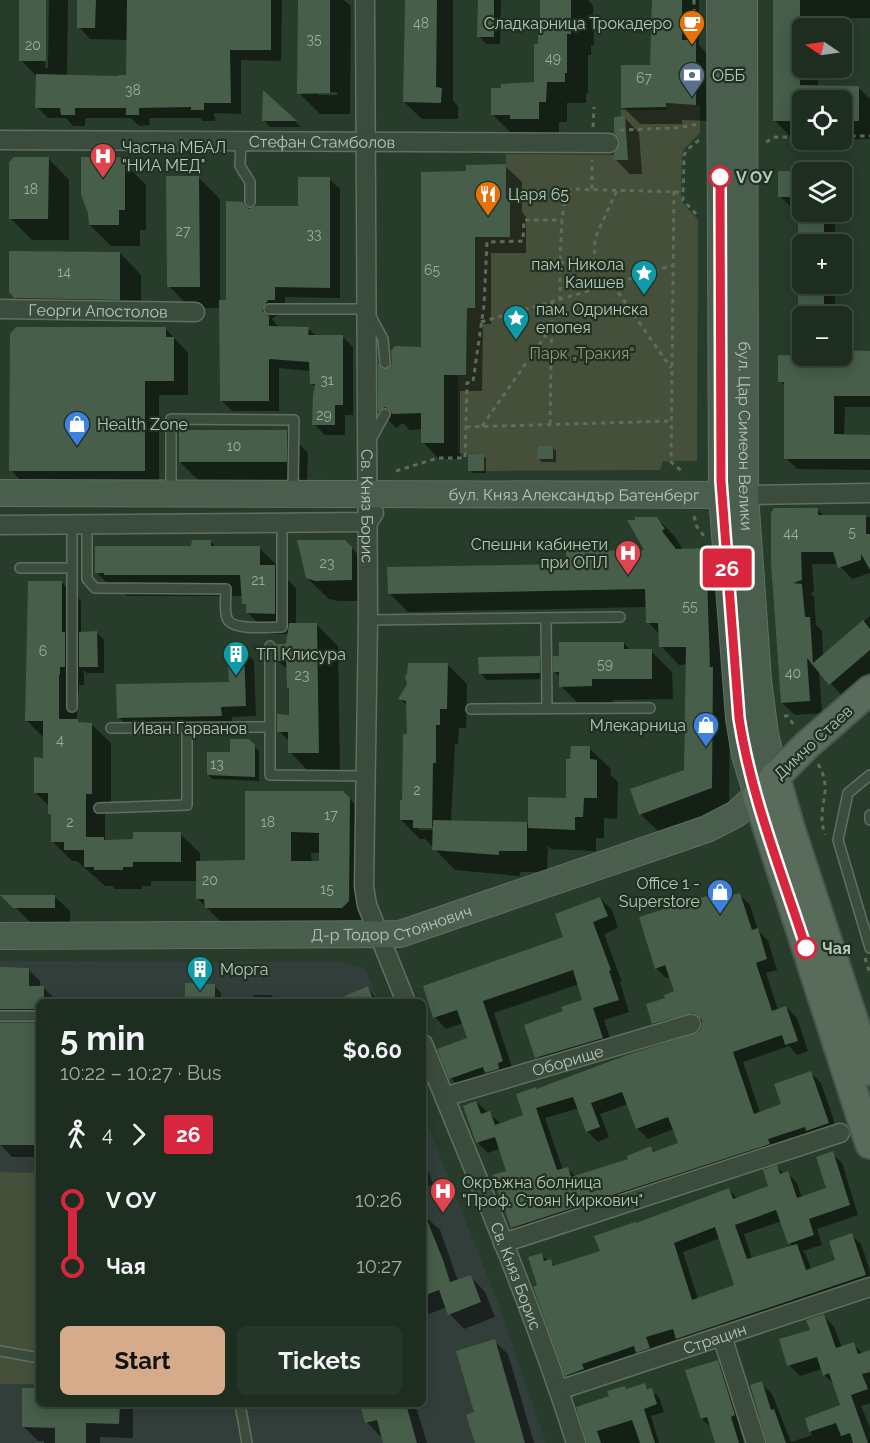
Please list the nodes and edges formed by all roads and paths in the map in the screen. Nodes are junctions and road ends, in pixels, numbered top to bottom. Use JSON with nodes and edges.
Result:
{"nodes":[{"id":1,"x":365,"y":0,"type":"edge"},
{"id":2,"x":720,"y":0,"type":"edge"},
{"id":3,"x":744,"y":0,"type":"edge"},
{"id":4,"x":719,"y":122,"type":"junction"},
{"id":5,"x":852,"y":136,"type":"edge"},
{"id":6,"x":870,"y":136,"type":"edge"},
{"id":7,"x":0,"y":140,"type":"edge"},
{"id":8,"x":241,"y":141,"type":"junction"},
{"id":9,"x":366,"y":142,"type":"junction"},
{"id":10,"x":609,"y":143,"type":"joint"},
{"id":11,"x":617,"y":190,"type":"junction"},
{"id":12,"x":674,"y":191,"type":"junction"},
{"id":13,"x":684,"y":192,"type":"dead end"},
{"id":14,"x":250,"y":202,"type":"dead end"},
{"id":15,"x":562,"y":220,"type":"junction"},
{"id":16,"x":560,"y":260,"type":"junction"},
{"id":17,"x":674,"y":265,"type":"junction"},
{"id":18,"x":560,"y":270,"type":"junction"},
{"id":19,"x":613,"y":285,"type":"junction"},
{"id":20,"x":593,"y":290,"type":"junction"},
{"id":21,"x":560,"y":299,"type":"junction"},
{"id":22,"x":552,"y":301,"type":"junction"},
{"id":23,"x":0,"y":309,"type":"edge"},
{"id":24,"x":268,"y":309,"type":"dead end"},
{"id":25,"x":367,"y":309,"type":"junction"},
{"id":26,"x":195,"y":312,"type":"dead end"},
{"id":27,"x":481,"y":322,"type":"junction"},
{"id":28,"x":552,"y":328,"type":"junction"},
{"id":29,"x":385,"y":363,"type":"dead end"},
{"id":30,"x":672,"y":370,"type":"junction"},
{"id":31,"x":385,"y":414,"type":"dead end"},
{"id":32,"x":671,"y":421,"type":"junction"},
{"id":33,"x":550,"y":424,"type":"junction"},
{"id":34,"x":482,"y":426,"type":"junction"},
{"id":35,"x":465,"y":427,"type":"junction"},
{"id":36,"x":368,"y":446,"type":"junction"},
{"id":37,"x":685,"y":474,"type":"dead end"},
{"id":38,"x":171,"y":493,"type":"junction"},
{"id":39,"x":293,"y":493,"type":"junction"},
{"id":40,"x":377,"y":493,"type":"junction"},
{"id":41,"x":870,"y":493,"type":"edge"},
{"id":42,"x":733,"y":495,"type":"junction"},
{"id":43,"x":3,"y":497,"type":"edge"},
{"id":44,"x":368,"y":522,"type":"junction"},
{"id":45,"x":282,"y":523,"type":"junction"},
{"id":46,"x":79,"y":524,"type":"junction"},
{"id":47,"x":0,"y":525,"type":"edge"},
{"id":48,"x":72,"y":567,"type":"junction"},
{"id":49,"x":20,"y":568,"type":"dead end"},
{"id":50,"x":620,"y":617,"type":"dead end"},
{"id":51,"x":546,"y":618,"type":"junction"},
{"id":52,"x":368,"y":620,"type":"junction"},
{"id":53,"x":270,"y":646,"type":"dead end"},
{"id":54,"x":870,"y":690,"type":"edge"},
{"id":55,"x":72,"y":707,"type":"dead end"},
{"id":56,"x":547,"y":708,"type":"junction"},
{"id":57,"x":650,"y":708,"type":"dead end"},
{"id":58,"x":471,"y":709,"type":"dead end"},
{"id":59,"x":270,"y":727,"type":"junction"},
{"id":60,"x":111,"y":728,"type":"dead end"},
{"id":61,"x":187,"y":728,"type":"junction"},
{"id":62,"x":870,"y":775,"type":"edge"},
{"id":63,"x":366,"y":776,"type":"junction"},
{"id":64,"x":766,"y":786,"type":"junction"},
{"id":65,"x":99,"y":808,"type":"dead end"},
{"id":66,"x":870,"y":815,"type":"edge"},
{"id":67,"x":870,"y":820,"type":"edge"},
{"id":68,"x":379,"y":935,"type":"junction"},
{"id":69,"x":0,"y":936,"type":"edge"},
{"id":70,"x":870,"y":948,"type":"edge"},
{"id":71,"x":405,"y":999,"type":"edge"},
{"id":72,"x":0,"y":1016,"type":"edge"},
{"id":73,"x":36,"y":1016,"type":"edge"},
{"id":74,"x":691,"y":1024,"type":"dead end"},
{"id":75,"x":426,"y":1052,"type":"edge"},
{"id":76,"x":870,"y":1071,"type":"edge"},
{"id":77,"x":444,"y":1097,"type":"junction"},
{"id":78,"x":840,"y":1133,"type":"dead end"},
{"id":79,"x":870,"y":1144,"type":"edge"},
{"id":80,"x":503,"y":1243,"type":"junction"},
{"id":81,"x":870,"y":1287,"type":"edge"},
{"id":82,"x":722,"y":1336,"type":"junction"},
{"id":83,"x":0,"y":1351,"type":"edge"},
{"id":84,"x":36,"y":1357,"type":"edge"},
{"id":85,"x":559,"y":1390,"type":"junction"},
{"id":86,"x":241,"y":1407,"type":"edge"},
{"id":87,"x":247,"y":1443,"type":"edge"},
{"id":88,"x":576,"y":1443,"type":"edge"},
{"id":89,"x":756,"y":1443,"type":"edge"}],
"edges":[{"from":1,"to":9,"type":"street","name":"Св. Княз Борис"},
{"from":2,"to":4,"type":"street","name":"бул. Цар Симеон Велики"},
{"from":3,"to":42,"type":"street","name":"бул. Цар Симеон Велики"},
{"from":4,"to":10,"type":"path"},
{"from":4,"to":42,"type":"street","name":"бул. Цар Симеон Велики"},
{"from":5,"to":6,"type":"path"},
{"from":7,"to":8,"type":"street","name":"Стефан Стамболов"},
{"from":8,"to":9,"type":"street","name":"Стефан Стамболов"},
{"from":8,"to":14,"type":"lane"},
{"from":9,"to":10,"type":"street","name":"Стефан Стамболов"},
{"from":9,"to":25,"type":"street","name":"Св. Княз Борис"},
{"from":11,"to":12,"type":"path"},
{"from":11,"to":15,"type":"path"},
{"from":11,"to":20,"type":"path"},
{"from":12,"to":13,"type":"path"},
{"from":12,"to":17,"type":"path"},
{"from":15,"to":16,"type":"path"},
{"from":15,"to":27,"type":"path"},
{"from":16,"to":18,"type":"path"},
{"from":16,"to":18,"type":"path"},
{"from":17,"to":19,"type":"path"},
{"from":17,"to":30,"type":"path"},
{"from":18,"to":21,"type":"path"},
{"from":19,"to":20,"type":"path"},
{"from":19,"to":30,"type":"path"},
{"from":20,"to":21,"type":"path"},
{"from":21,"to":22,"type":"path"},
{"from":22,"to":27,"type":"path"},
{"from":22,"to":28,"type":"path"},
{"from":23,"to":26,"type":"street","name":"Георги Апостолов"},
{"from":24,"to":25,"type":"lane"},
{"from":25,"to":29,"type":"lane"},
{"from":25,"to":36,"type":"street","name":"Св. Княз Борис"},
{"from":27,"to":35,"type":"path"},
{"from":28,"to":33,"type":"path"},
{"from":28,"to":34,"type":"path"},
{"from":30,"to":32,"type":"path"},
{"from":31,"to":36,"type":"lane"},
{"from":32,"to":33,"type":"path"},
{"from":32,"to":37,"type":"path"},
{"from":33,"to":34,"type":"path"},
{"from":34,"to":35,"type":"path"},
{"from":35,"to":40,"type":"path"},
{"from":36,"to":40,"type":"street","name":"Св. Княз Борис"},
{"from":38,"to":39,"type":"street","name":"бул. Княз Александър Батенберг"},
{"from":38,"to":39,"type":"lane"},
{"from":38,"to":43,"type":"street","name":"бул. Княз Александър Батенберг"},
{"from":39,"to":40,"type":"street","name":"бул. Княз Александър Батенберг"},
{"from":40,"to":42,"type":"street","name":"бул. Княз Александър Батенберг"},
{"from":40,"to":44,"type":"street"},
{"from":41,"to":42,"type":"street","name":"бул. Княз Александър Батенберг"},
{"from":42,"to":64,"type":"street","name":"бул. Цар Симеон Велики"},
{"from":44,"to":45,"type":"street"},
{"from":44,"to":52,"type":"street","name":"Св. Княз Борис"},
{"from":45,"to":46,"type":"street"},
{"from":45,"to":46,"type":"lane"},
{"from":46,"to":47,"type":"street"},
{"from":46,"to":48,"type":"lane"},
{"from":48,"to":49,"type":"lane"},
{"from":48,"to":55,"type":"lane"},
{"from":50,"to":51,"type":"lane"},
{"from":51,"to":52,"type":"lane"},
{"from":51,"to":56,"type":"lane"},
{"from":52,"to":63,"type":"street","name":"Св. Княз Борис"},
{"from":53,"to":59,"type":"lane"},
{"from":54,"to":64,"type":"main road","name":"Димчо Стаев"},
{"from":56,"to":57,"type":"lane"},
{"from":56,"to":58,"type":"lane"},
{"from":59,"to":61,"type":"lane","name":"Иван Гарванов"},
{"from":59,"to":63,"type":"lane"},
{"from":60,"to":61,"type":"lane","name":"Иван Гарванов"},
{"from":61,"to":65,"type":"lane"},
{"from":62,"to":70,"type":"lane"},
{"from":63,"to":68,"type":"street","name":"Св. Княз Борис"},
{"from":64,"to":68,"type":"street","name":"Д-р Тодор Стоянович"},
{"from":64,"to":76,"type":"main road","name":"бул. Цар Симеон Велики"},
{"from":64,"to":79,"type":"main road","name":"бул. Цар Симеон Велики"},
{"from":66,"to":67,"type":"lane"},
{"from":68,"to":69,"type":"street","name":"Д-р Тодор Стоянович"},
{"from":68,"to":71,"type":"street","name":"Св. Княз Борис"},
{"from":72,"to":73,"type":"lane"},
{"from":74,"to":77,"type":"street","name":"Оборище"},
{"from":75,"to":77,"type":"street","name":"Св. Княз Борис"},
{"from":77,"to":80,"type":"street","name":"Св. Княз Борис"},
{"from":78,"to":80,"type":"street"},
{"from":80,"to":85,"type":"street","name":"Св. Княз Борис"},
{"from":81,"to":82,"type":"street","name":"Страцин"},
{"from":82,"to":85,"type":"street","name":"Страцин"},
{"from":82,"to":89,"type":"street"},
{"from":83,"to":84,"type":"lane"},
{"from":85,"to":88,"type":"street","name":"Св. Княз Борис"},
{"from":86,"to":87,"type":"lane"}]}
